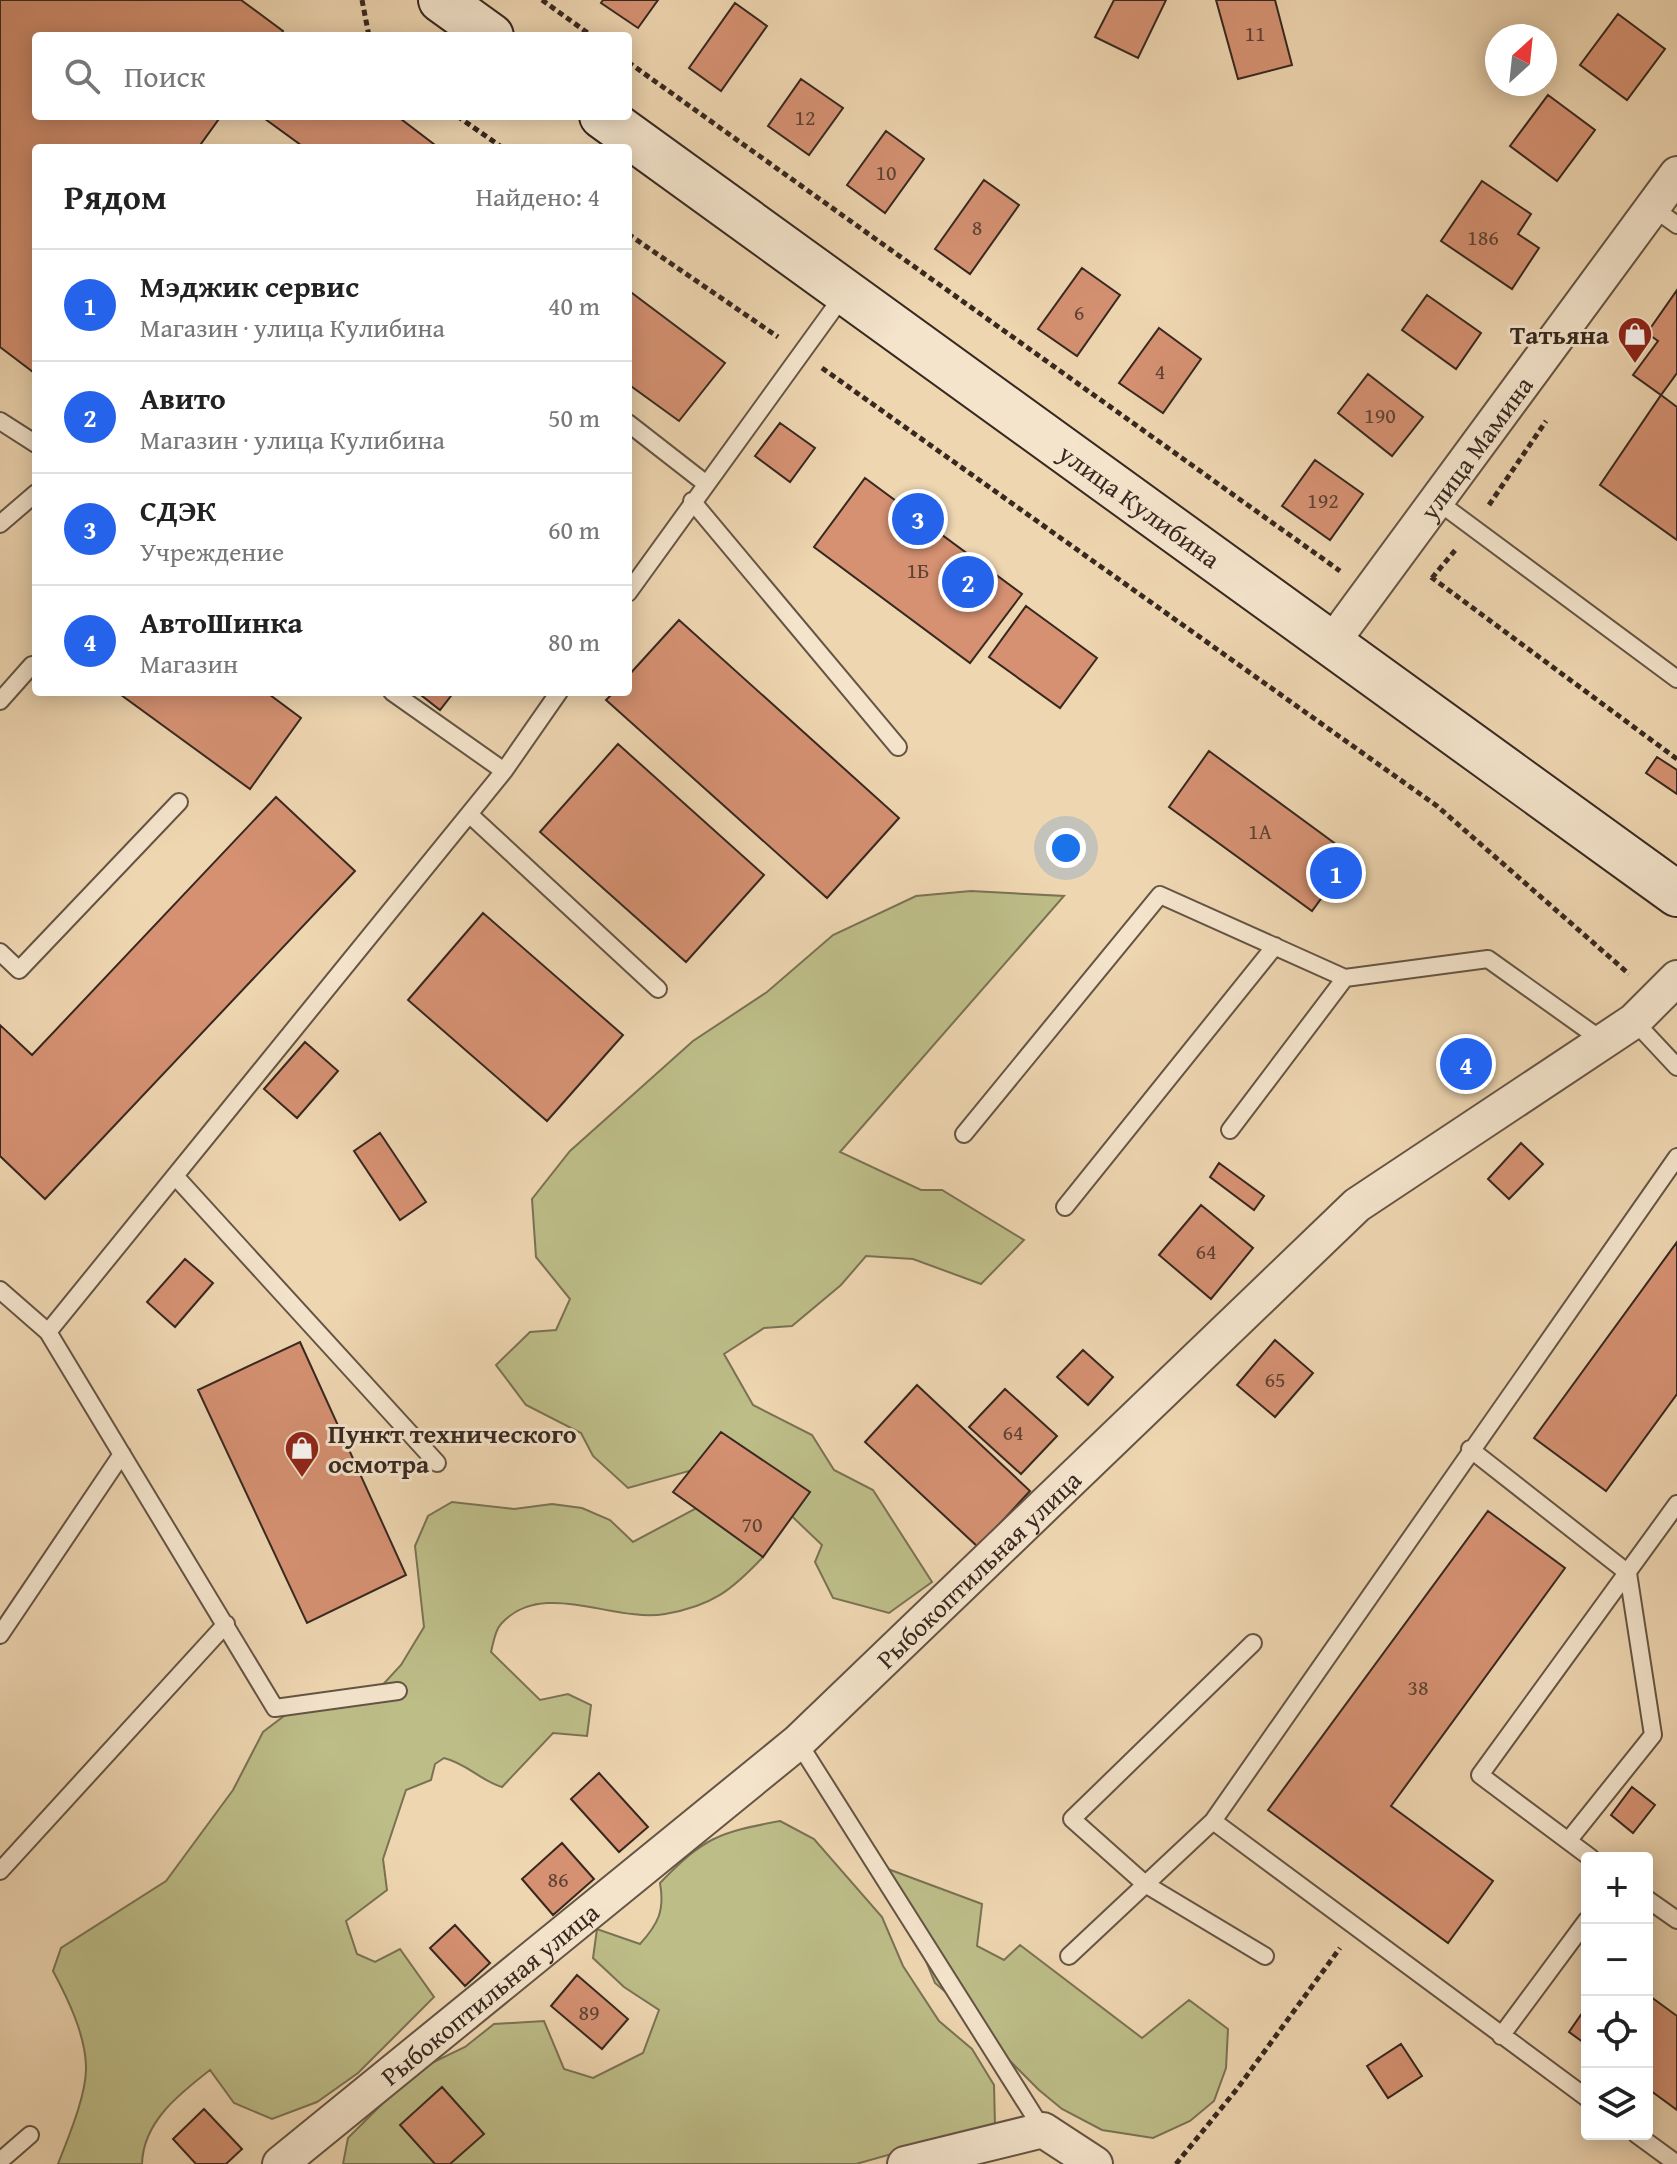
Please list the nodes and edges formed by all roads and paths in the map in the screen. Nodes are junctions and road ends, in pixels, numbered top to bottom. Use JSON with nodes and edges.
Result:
{"nodes":[{"id":1,"x":362,"y":0,"type":"edge"},
{"id":2,"x":441,"y":0,"type":"edge"},
{"id":3,"x":542,"y":0,"type":"edge"},
{"id":4,"x":368,"y":32,"type":"edge"},
{"id":5,"x":485,"y":32,"type":"edge"},
{"id":6,"x":586,"y":32,"type":"edge"},
{"id":7,"x":632,"y":65,"type":"edge"},
{"id":8,"x":463,"y":120,"type":"edge"},
{"id":9,"x":608,"y":120,"type":"edge"},
{"id":10,"x":497,"y":144,"type":"edge"},
{"id":11,"x":1677,"y":174,"type":"edge"},
{"id":12,"x":1665,"y":216,"type":"edge"},
{"id":13,"x":632,"y":237,"type":"edge"},
{"id":14,"x":846,"y":292,"type":"junction"},
{"id":15,"x":801,"y":353,"type":"junction"},
{"id":16,"x":0,"y":421,"type":"edge"},
{"id":17,"x":632,"y":426,"type":"edge"},
{"id":18,"x":32,"y":441,"type":"edge"},
{"id":19,"x":705,"y":483,"type":"junction"},
{"id":20,"x":32,"y":496,"type":"edge"},
{"id":21,"x":692,"y":501,"type":"junction"},
{"id":22,"x":1437,"y":501,"type":"junction"},
{"id":23,"x":0,"y":524,"type":"edge"},
{"id":24,"x":1398,"y":553,"type":"junction"},
{"id":25,"x":632,"y":587,"type":"edge"},
{"id":26,"x":1369,"y":592,"type":"junction"},
{"id":27,"x":1331,"y":644,"type":"junction"},
{"id":28,"x":32,"y":665,"type":"dead end"},
{"id":29,"x":1677,"y":679,"type":"edge"},
{"id":30,"x":398,"y":696,"type":"edge"},
{"id":31,"x":556,"y":696,"type":"edge"},
{"id":32,"x":0,"y":701,"type":"edge"},
{"id":33,"x":898,"y":747,"type":"dead end"},
{"id":34,"x":1677,"y":759,"type":"edge"},
{"id":35,"x":504,"y":771,"type":"junction"},
{"id":36,"x":179,"y":802,"type":"dead end"},
{"id":37,"x":469,"y":814,"type":"junction"},
{"id":38,"x":1677,"y":894,"type":"edge"},
{"id":39,"x":1275,"y":946,"type":"junction"},
{"id":40,"x":0,"y":952,"type":"edge"},
{"id":41,"x":1345,"y":978,"type":"junction"},
{"id":42,"x":658,"y":989,"type":"dead end"},
{"id":43,"x":1656,"y":999,"type":"edge"},
{"id":44,"x":1603,"y":1041,"type":"junction"},
{"id":45,"x":1677,"y":1067,"type":"edge"},
{"id":46,"x":1230,"y":1130,"type":"dead end"},
{"id":47,"x":964,"y":1134,"type":"dead end"},
{"id":48,"x":1677,"y":1157,"type":"edge"},
{"id":49,"x":175,"y":1176,"type":"junction"},
{"id":50,"x":1065,"y":1207,"type":"dead end"},
{"id":51,"x":2,"y":1296,"type":"edge"},
{"id":52,"x":48,"y":1332,"type":"junction"},
{"id":53,"x":1470,"y":1449,"type":"junction"},
{"id":54,"x":122,"y":1454,"type":"junction"},
{"id":55,"x":437,"y":1463,"type":"dead end"},
{"id":56,"x":1677,"y":1504,"type":"edge"},
{"id":57,"x":1628,"y":1573,"type":"junction"},
{"id":58,"x":226,"y":1624,"type":"junction"},
{"id":59,"x":0,"y":1635,"type":"edge"},
{"id":60,"x":1253,"y":1643,"type":"dead end"},
{"id":61,"x":398,"y":1691,"type":"dead end"},
{"id":62,"x":798,"y":1742,"type":"junction"},
{"id":63,"x":1213,"y":1821,"type":"junction"},
{"id":64,"x":1568,"y":1841,"type":"junction"},
{"id":65,"x":1583,"y":1852,"type":"edge"},
{"id":66,"x":0,"y":1871,"type":"edge"},
{"id":67,"x":1145,"y":1884,"type":"junction"},
{"id":68,"x":1653,"y":1903,"type":"edge"},
{"id":69,"x":1677,"y":1920,"type":"edge"},
{"id":70,"x":1584,"y":1924,"type":"edge"},
{"id":71,"x":1355,"y":1927,"type":"junction"},
{"id":72,"x":1069,"y":1956,"type":"dead end"},
{"id":73,"x":1265,"y":1956,"type":"dead end"},
{"id":74,"x":1501,"y":2036,"type":"junction"},
{"id":75,"x":1581,"y":2094,"type":"edge"},
{"id":76,"x":1043,"y":2130,"type":"junction"},
{"id":77,"x":30,"y":2135,"type":"dead end"},
{"id":78,"x":1644,"y":2140,"type":"edge"},
{"id":79,"x":0,"y":2161,"type":"edge"},
{"id":80,"x":280,"y":2164,"type":"edge"},
{"id":81,"x":905,"y":2164,"type":"edge"},
{"id":82,"x":1095,"y":2164,"type":"edge"},
{"id":83,"x":1176,"y":2164,"type":"edge"},
{"id":84,"x":1677,"y":2164,"type":"edge"}],
"edges":[{"from":1,"to":4,"type":"path"},
{"from":2,"to":5,"type":"main road"},
{"from":3,"to":6,"type":"path"},
{"from":7,"to":26,"type":"path"},
{"from":8,"to":10,"type":"path"},
{"from":9,"to":14,"type":"main road","name":"улица Кулибина"},
{"from":11,"to":12,"type":"street","name":"улица Мамина"},
{"from":12,"to":22,"type":"street","name":"улица Мамина"},
{"from":13,"to":15,"type":"path"},
{"from":14,"to":15,"type":"lane"},
{"from":14,"to":27,"type":"main road","name":"улица Кулибина"},
{"from":15,"to":19,"type":"lane"},
{"from":15,"to":43,"type":"path"},
{"from":16,"to":18,"type":"lane"},
{"from":17,"to":19,"type":"lane"},
{"from":19,"to":21,"type":"lane"},
{"from":20,"to":23,"type":"lane"},
{"from":21,"to":25,"type":"lane"},
{"from":21,"to":33,"type":"lane"},
{"from":22,"to":24,"type":"street","name":"улица Мамина"},
{"from":22,"to":29,"type":"lane"},
{"from":24,"to":26,"type":"street","name":"улица Мамина"},
{"from":24,"to":34,"type":"path"},
{"from":26,"to":27,"type":"street","name":"улица Мамина"},
{"from":27,"to":38,"type":"main road","name":"улица Кулибина"},
{"from":28,"to":32,"type":"lane"},
{"from":30,"to":35,"type":"lane"},
{"from":31,"to":35,"type":"lane"},
{"from":35,"to":37,"type":"lane"},
{"from":36,"to":40,"type":"lane"},
{"from":37,"to":42,"type":"lane"},
{"from":37,"to":49,"type":"lane"},
{"from":39,"to":41,"type":"lane"},
{"from":39,"to":47,"type":"lane"},
{"from":39,"to":50,"type":"lane"},
{"from":41,"to":44,"type":"lane"},
{"from":41,"to":46,"type":"lane"},
{"from":43,"to":44,"type":"street","name":"Рыбокоптильная улица"},
{"from":43,"to":45,"type":"lane"},
{"from":44,"to":62,"type":"street","name":"Рыбокоптильная улица"},
{"from":48,"to":53,"type":"lane"},
{"from":49,"to":52,"type":"lane"},
{"from":49,"to":55,"type":"lane"},
{"from":51,"to":52,"type":"lane"},
{"from":52,"to":54,"type":"lane"},
{"from":53,"to":57,"type":"lane"},
{"from":53,"to":63,"type":"lane"},
{"from":54,"to":58,"type":"lane"},
{"from":54,"to":59,"type":"lane"},
{"from":56,"to":57,"type":"lane"},
{"from":57,"to":64,"type":"lane"},
{"from":57,"to":64,"type":"lane"},
{"from":58,"to":61,"type":"lane"},
{"from":58,"to":66,"type":"lane"},
{"from":60,"to":67,"type":"lane"},
{"from":62,"to":76,"type":"lane"},
{"from":62,"to":80,"type":"street","name":"Рыбокоптильная улица"},
{"from":63,"to":67,"type":"lane"},
{"from":63,"to":71,"type":"lane"},
{"from":64,"to":65,"type":"lane"},
{"from":67,"to":72,"type":"lane"},
{"from":67,"to":73,"type":"lane"},
{"from":68,"to":69,"type":"lane"},
{"from":70,"to":74,"type":"lane"},
{"from":71,"to":74,"type":"lane"},
{"from":71,"to":83,"type":"path"},
{"from":74,"to":75,"type":"lane"},
{"from":76,"to":81,"type":"street"},
{"from":76,"to":82,"type":"street"},
{"from":77,"to":79,"type":"lane"},
{"from":78,"to":84,"type":"lane"}]}
